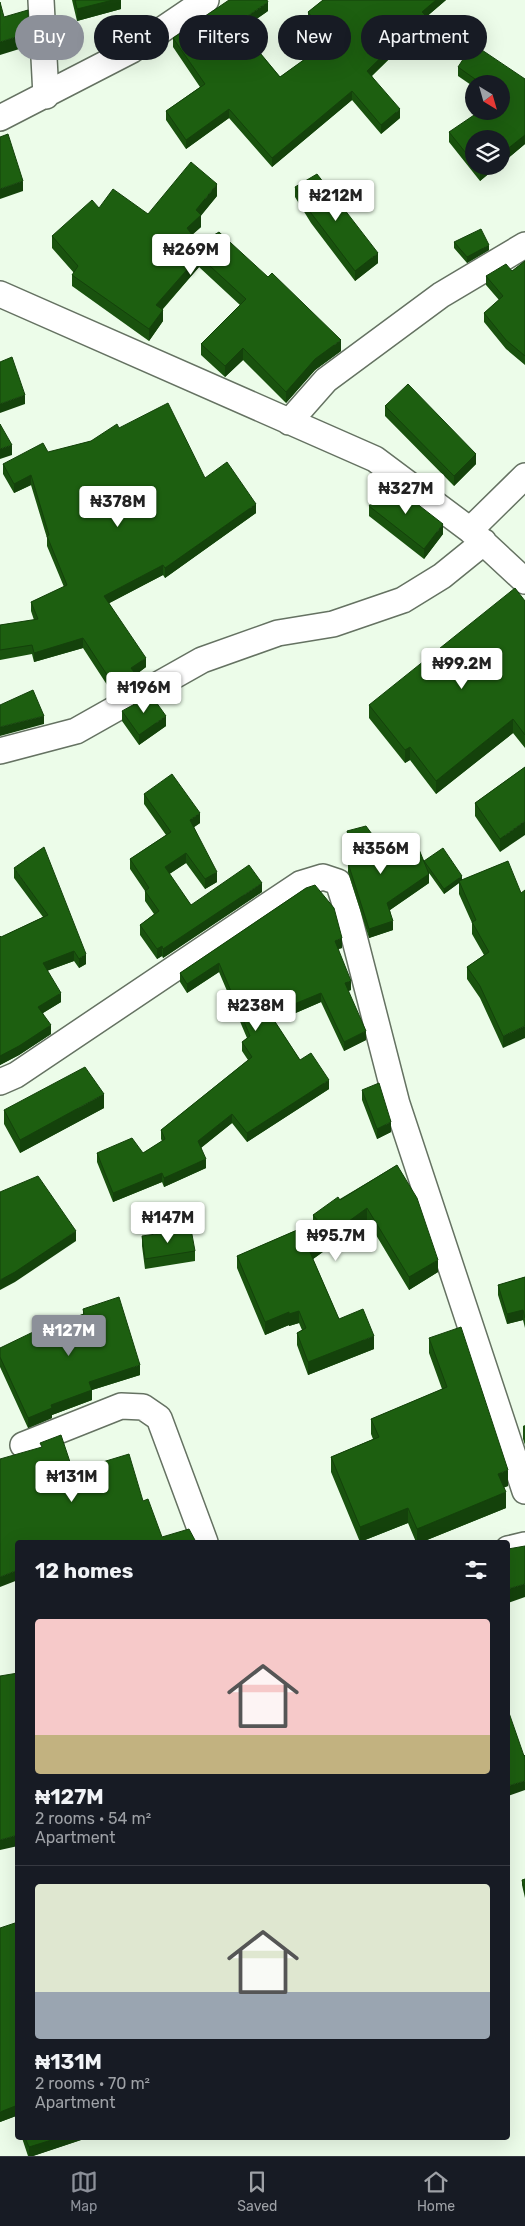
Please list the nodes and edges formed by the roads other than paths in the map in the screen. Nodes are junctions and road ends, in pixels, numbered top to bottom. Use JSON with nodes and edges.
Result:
{"nodes":[{"id":1,"x":40,"y":0,"type":"edge"},
{"id":2,"x":206,"y":0,"type":"edge"},
{"id":3,"x":46,"y":96,"type":"junction"},
{"id":4,"x":0,"y":118,"type":"edge"},
{"id":5,"x":525,"y":245,"type":"edge"},
{"id":6,"x":0,"y":294,"type":"edge"},
{"id":7,"x":289,"y":422,"type":"junction"},
{"id":8,"x":525,"y":476,"type":"edge"},
{"id":9,"x":477,"y":536,"type":"junction"},
{"id":10,"x":525,"y":581,"type":"edge"},
{"id":11,"x":0,"y":751,"type":"edge"},
{"id":12,"x":0,"y":1082,"type":"edge"},
{"id":13,"x":23,"y":1445,"type":"dead end"},
{"id":14,"x":525,"y":1491,"type":"edge"},
{"id":15,"x":204,"y":1540,"type":"edge"},
{"id":16,"x":525,"y":1546,"type":"edge"},
{"id":17,"x":510,"y":1549,"type":"edge"}],
"edges":[{"from":1,"to":3,"type":"street"},
{"from":2,"to":3,"type":"street"},
{"from":3,"to":4,"type":"street"},
{"from":5,"to":7,"type":"street"},
{"from":6,"to":7,"type":"street"},
{"from":7,"to":9,"type":"street"},
{"from":8,"to":9,"type":"street"},
{"from":9,"to":10,"type":"street"},
{"from":9,"to":11,"type":"street"},
{"from":12,"to":14,"type":"street"},
{"from":13,"to":15,"type":"street"},
{"from":16,"to":17,"type":"street"}]}
